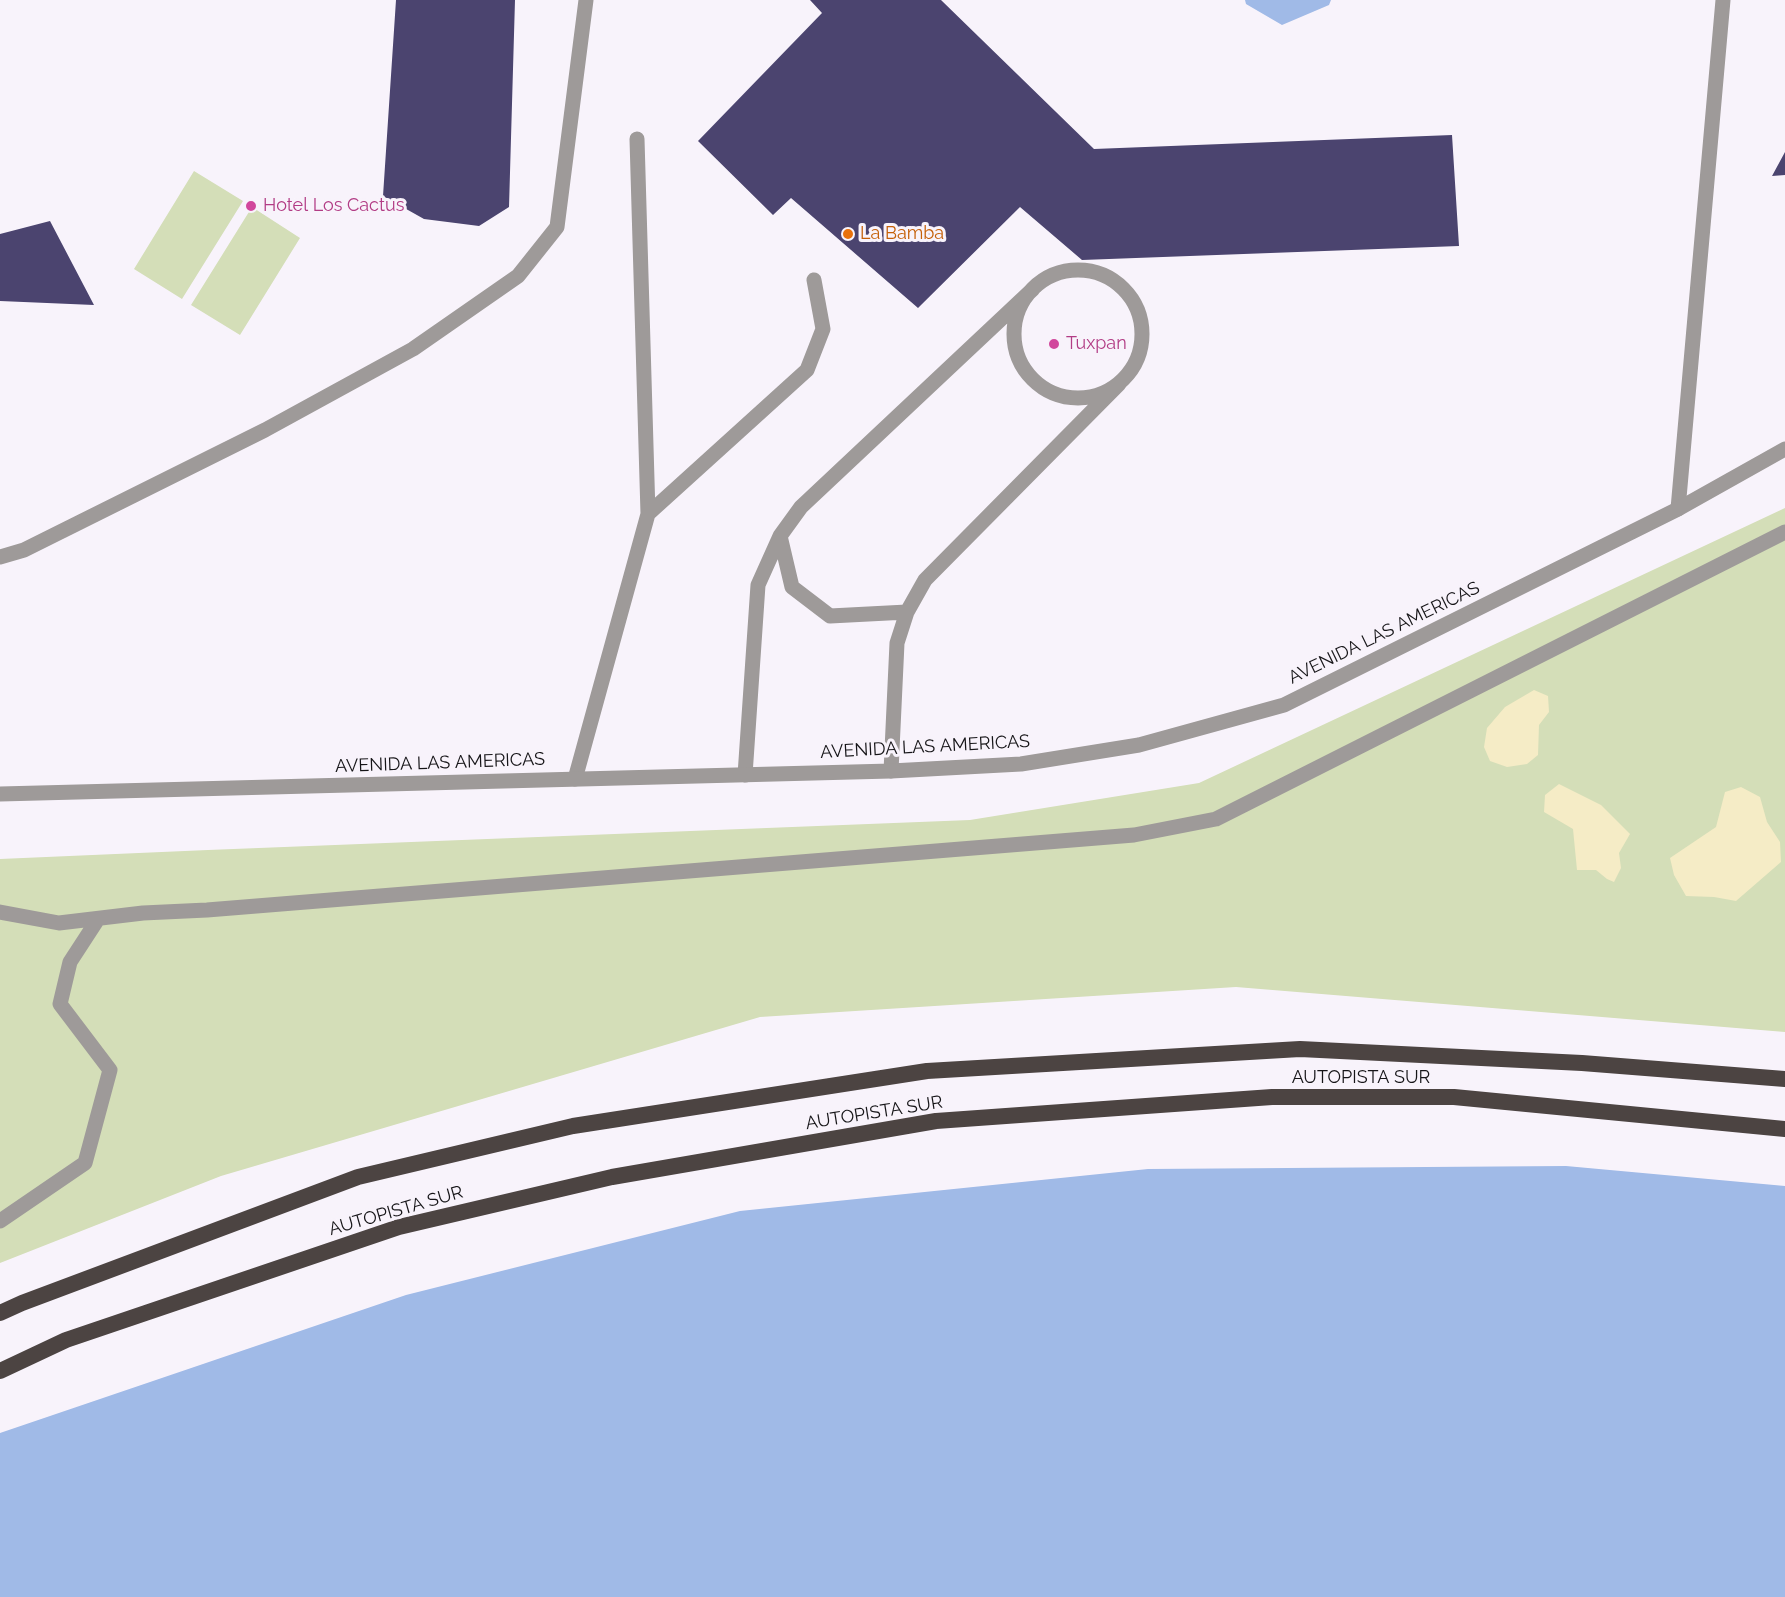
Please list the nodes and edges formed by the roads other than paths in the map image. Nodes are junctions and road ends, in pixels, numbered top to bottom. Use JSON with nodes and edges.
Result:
{"nodes":[{"id":1,"x":586,"y":0,"type":"edge"},
{"id":2,"x":1723,"y":0,"type":"edge"},
{"id":3,"x":637,"y":139,"type":"dead end"},
{"id":4,"x":814,"y":280,"type":"dead end"},
{"id":5,"x":1033,"y":289,"type":"junction"},
{"id":6,"x":1119,"y":384,"type":"junction"},
{"id":7,"x":1785,"y":449,"type":"edge"},
{"id":8,"x":1678,"y":509,"type":"junction"},
{"id":9,"x":648,"y":514,"type":"junction"},
{"id":10,"x":1785,"y":532,"type":"edge"},
{"id":11,"x":780,"y":536,"type":"junction"},
{"id":12,"x":0,"y":556,"type":"edge"},
{"id":13,"x":907,"y":612,"type":"junction"},
{"id":14,"x":891,"y":771,"type":"junction"},
{"id":15,"x":745,"y":775,"type":"junction"},
{"id":16,"x":575,"y":779,"type":"junction"},
{"id":17,"x":0,"y":794,"type":"edge"},
{"id":18,"x":0,"y":912,"type":"edge"},
{"id":19,"x":98,"y":919,"type":"junction"},
{"id":20,"x":1785,"y":1079,"type":"edge"},
{"id":21,"x":1785,"y":1129,"type":"edge"},
{"id":22,"x":0,"y":1221,"type":"edge"},
{"id":23,"x":0,"y":1313,"type":"edge"},
{"id":24,"x":0,"y":1371,"type":"edge"}],
"edges":[{"from":1,"to":12,"type":"street"},
{"from":2,"to":8,"type":"street"},
{"from":3,"to":9,"type":"street"},
{"from":4,"to":9,"type":"street"},
{"from":5,"to":6,"type":"street"},
{"from":5,"to":6,"type":"street"},
{"from":5,"to":11,"type":"street"},
{"from":6,"to":13,"type":"street"},
{"from":7,"to":8,"type":"street","name":"AVENIDA LAS AMERICAS"},
{"from":8,"to":14,"type":"street","name":"AVENIDA LAS AMERICAS"},
{"from":9,"to":16,"type":"street"},
{"from":10,"to":19,"type":"street"},
{"from":11,"to":13,"type":"street"},
{"from":11,"to":15,"type":"street"},
{"from":13,"to":14,"type":"street"},
{"from":14,"to":15,"type":"street","name":"AVENIDA LAS AMERICAS"},
{"from":15,"to":16,"type":"street","name":"AVENIDA LAS AMERICAS"},
{"from":16,"to":17,"type":"street","name":"AVENIDA LAS AMERICAS"},
{"from":18,"to":19,"type":"street"},
{"from":19,"to":22,"type":"street"},
{"from":20,"to":23,"type":"highway","name":"AUTOPISTA SUR"},
{"from":21,"to":24,"type":"highway","name":"AUTOPISTA SUR"}]}
